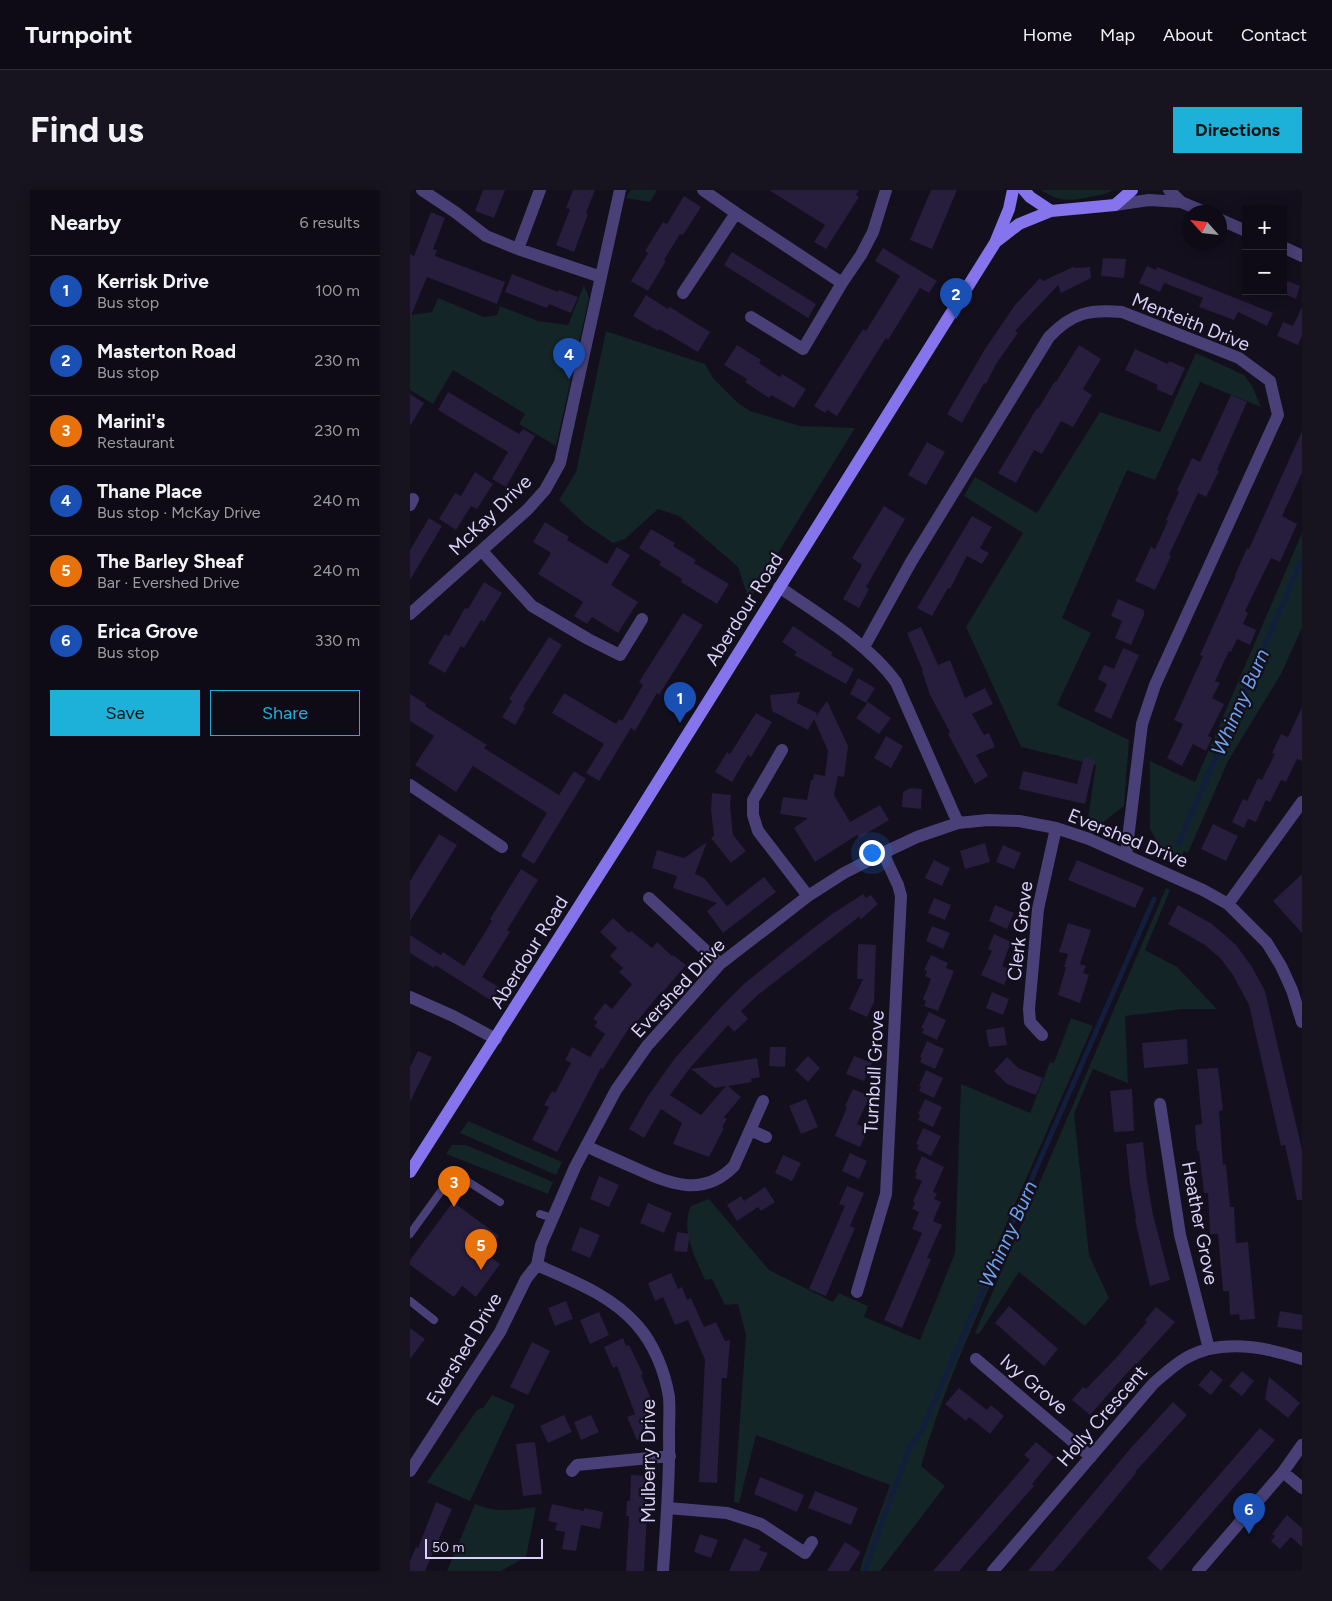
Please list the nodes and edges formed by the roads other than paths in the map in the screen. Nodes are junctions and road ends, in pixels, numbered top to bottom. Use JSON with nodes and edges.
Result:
{"nodes":[{"id":1,"x":422,"y":190,"type":"edge"},
{"id":2,"x":540,"y":190,"type":"edge"},
{"id":3,"x":620,"y":190,"type":"edge"},
{"id":4,"x":703,"y":190,"type":"edge"},
{"id":5,"x":886,"y":190,"type":"edge"},
{"id":6,"x":1013,"y":190,"type":"edge"},
{"id":7,"x":1024,"y":190,"type":"edge"},
{"id":8,"x":1132,"y":190,"type":"edge"},
{"id":9,"x":1169,"y":190,"type":"edge"},
{"id":10,"x":1182,"y":202,"type":"junction"},
{"id":11,"x":1115,"y":205,"type":"junction"},
{"id":12,"x":1189,"y":205,"type":"edge"},
{"id":13,"x":1051,"y":211,"type":"junction"},
{"id":14,"x":736,"y":213,"type":"junction"},
{"id":15,"x":1227,"y":222,"type":"edge"},
{"id":16,"x":1242,"y":229,"type":"edge"},
{"id":17,"x":995,"y":243,"type":"junction"},
{"id":18,"x":518,"y":249,"type":"junction"},
{"id":19,"x":1287,"y":250,"type":"edge"},
{"id":20,"x":1302,"y":256,"type":"edge"},
{"id":21,"x":601,"y":277,"type":"junction"},
{"id":22,"x":842,"y":283,"type":"junction"},
{"id":23,"x":683,"y":293,"type":"dead end"},
{"id":24,"x":751,"y":317,"type":"dead end"},
{"id":25,"x":482,"y":551,"type":"junction"},
{"id":26,"x":779,"y":586,"type":"junction"},
{"id":27,"x":410,"y":614,"type":"edge"},
{"id":28,"x":642,"y":618,"type":"dead end"},
{"id":29,"x":864,"y":647,"type":"junction"},
{"id":30,"x":782,"y":750,"type":"dead end"},
{"id":31,"x":410,"y":785,"type":"edge"},
{"id":32,"x":1302,"y":802,"type":"edge"},
{"id":33,"x":958,"y":823,"type":"junction"},
{"id":34,"x":1056,"y":828,"type":"junction"},
{"id":35,"x":502,"y":847,"type":"dead end"},
{"id":36,"x":883,"y":853,"type":"junction"},
{"id":37,"x":1126,"y":855,"type":"junction"},
{"id":38,"x":808,"y":896,"type":"junction"},
{"id":39,"x":649,"y":898,"type":"dead end"},
{"id":40,"x":1228,"y":904,"type":"junction"},
{"id":41,"x":720,"y":964,"type":"junction"},
{"id":42,"x":410,"y":997,"type":"edge"},
{"id":43,"x":1302,"y":1022,"type":"edge"},
{"id":44,"x":1042,"y":1035,"type":"dead end"},
{"id":45,"x":496,"y":1039,"type":"junction"},
{"id":46,"x":764,"y":1101,"type":"dead end"},
{"id":47,"x":1160,"y":1104,"type":"dead end"},
{"id":48,"x":750,"y":1130,"type":"junction"},
{"id":49,"x":766,"y":1137,"type":"dead end"},
{"id":50,"x":586,"y":1146,"type":"junction"},
{"id":51,"x":410,"y":1172,"type":"edge"},
{"id":52,"x":500,"y":1202,"type":"dead end"},
{"id":53,"x":410,"y":1234,"type":"edge"},
{"id":54,"x":537,"y":1265,"type":"junction"},
{"id":55,"x":857,"y":1292,"type":"dead end"},
{"id":56,"x":410,"y":1301,"type":"edge"},
{"id":57,"x":434,"y":1320,"type":"dead end"},
{"id":58,"x":1209,"y":1349,"type":"junction"},
{"id":59,"x":1302,"y":1359,"type":"edge"},
{"id":60,"x":976,"y":1360,"type":"dead end"},
{"id":61,"x":1302,"y":1445,"type":"edge"},
{"id":62,"x":670,"y":1456,"type":"junction"},
{"id":63,"x":1091,"y":1457,"type":"junction"},
{"id":64,"x":410,"y":1471,"type":"edge"},
{"id":65,"x":572,"y":1471,"type":"dead end"},
{"id":66,"x":1283,"y":1472,"type":"junction"},
{"id":67,"x":1302,"y":1488,"type":"edge"},
{"id":68,"x":668,"y":1508,"type":"junction"},
{"id":69,"x":805,"y":1552,"type":"dead end"},
{"id":70,"x":663,"y":1571,"type":"edge"},
{"id":71,"x":993,"y":1571,"type":"edge"},
{"id":72,"x":1198,"y":1571,"type":"edge"}],
"edges":[{"from":1,"to":18,"type":"street"},
{"from":2,"to":18,"type":"street"},
{"from":3,"to":21,"type":"street","name":"McKay Drive"},
{"from":4,"to":14,"type":"street"},
{"from":5,"to":22,"type":"street"},
{"from":6,"to":17,"type":"main road","name":"Aberdour Road"},
{"from":7,"to":13,"type":"main road"},
{"from":8,"to":11,"type":"main road"},
{"from":9,"to":10,"type":"street"},
{"from":10,"to":11,"type":"street"},
{"from":10,"to":12,"type":"street"},
{"from":11,"to":13,"type":"main road","name":"Aberdour Road"},
{"from":13,"to":17,"type":"main road","name":"Aberdour Road"},
{"from":14,"to":22,"type":"street"},
{"from":14,"to":23,"type":"street"},
{"from":15,"to":16,"type":"street"},
{"from":17,"to":26,"type":"main road","name":"Aberdour Road"},
{"from":18,"to":21,"type":"street"},
{"from":19,"to":20,"type":"street"},
{"from":21,"to":25,"type":"street","name":"McKay Drive"},
{"from":22,"to":24,"type":"street"},
{"from":25,"to":27,"type":"street","name":"McKay Drive"},
{"from":25,"to":28,"type":"street"},
{"from":26,"to":29,"type":"street"},
{"from":26,"to":45,"type":"main road","name":"Aberdour Road"},
{"from":29,"to":33,"type":"street"},
{"from":29,"to":37,"type":"street","name":"Menteith Drive"},
{"from":30,"to":38,"type":"street"},
{"from":31,"to":35,"type":"street"},
{"from":32,"to":40,"type":"street"},
{"from":33,"to":34,"type":"street","name":"Evershed Drive"},
{"from":33,"to":36,"type":"street","name":"Evershed Drive"},
{"from":34,"to":37,"type":"street","name":"Evershed Drive"},
{"from":34,"to":44,"type":"street","name":"Clerk Grove"},
{"from":36,"to":38,"type":"street","name":"Evershed Drive"},
{"from":36,"to":55,"type":"street","name":"Turnbull Grove"},
{"from":37,"to":40,"type":"street","name":"Evershed Drive"},
{"from":38,"to":41,"type":"street","name":"Evershed Drive"},
{"from":39,"to":41,"type":"street"},
{"from":40,"to":43,"type":"street","name":"Evershed Drive"},
{"from":41,"to":50,"type":"street","name":"Evershed Drive"},
{"from":42,"to":45,"type":"street"},
{"from":45,"to":51,"type":"main road","name":"Aberdour Road"},
{"from":46,"to":48,"type":"street"},
{"from":47,"to":58,"type":"street","name":"Heather Grove"},
{"from":48,"to":49,"type":"street"},
{"from":48,"to":50,"type":"street"},
{"from":50,"to":54,"type":"street","name":"Evershed Drive"},
{"from":52,"to":53,"type":"lane"},
{"from":54,"to":62,"type":"street","name":"Mulberry Drive"},
{"from":54,"to":64,"type":"street","name":"Evershed Drive"},
{"from":56,"to":57,"type":"lane"},
{"from":58,"to":59,"type":"street","name":"Holly Crescent"},
{"from":58,"to":63,"type":"street","name":"Holly Crescent"},
{"from":60,"to":63,"type":"street","name":"Ivy Grove"},
{"from":61,"to":66,"type":"street"},
{"from":62,"to":65,"type":"street"},
{"from":62,"to":68,"type":"street","name":"Mulberry Drive"},
{"from":63,"to":71,"type":"street","name":"Holly Crescent"},
{"from":66,"to":67,"type":"street"},
{"from":66,"to":72,"type":"street"},
{"from":68,"to":69,"type":"street"},
{"from":68,"to":70,"type":"street","name":"Mulberry Drive"}]}
